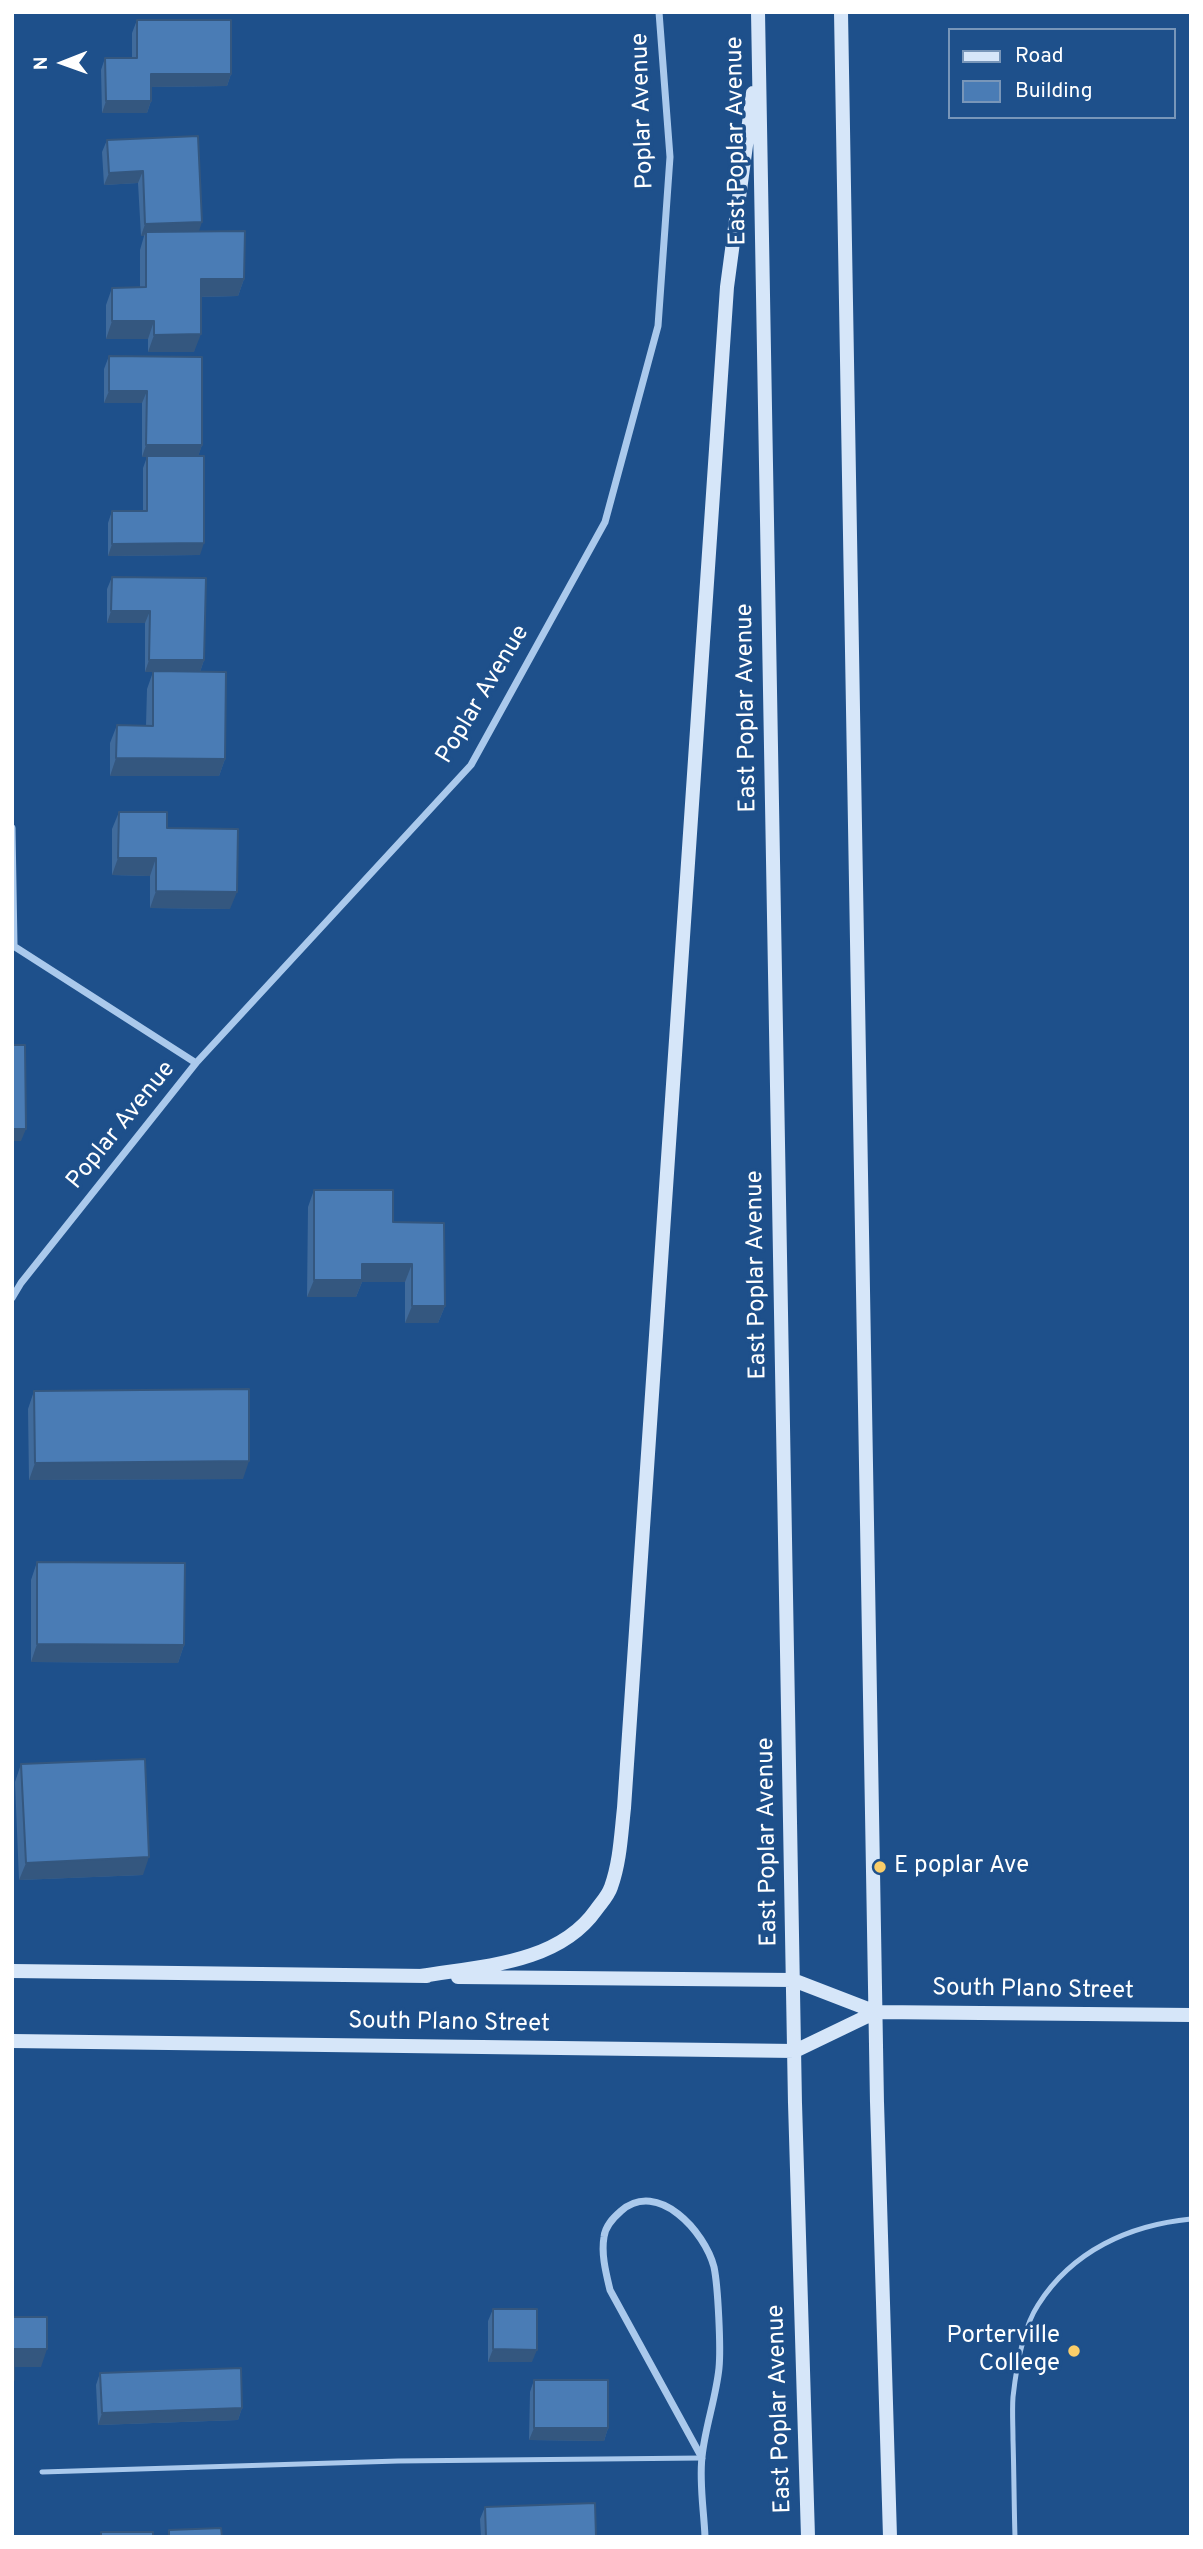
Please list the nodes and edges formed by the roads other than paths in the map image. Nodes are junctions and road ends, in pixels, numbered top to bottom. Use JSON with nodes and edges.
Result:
{"nodes":[{"id":1,"x":659,"y":12,"type":"edge"},
{"id":2,"x":758,"y":12,"type":"edge"},
{"id":3,"x":841,"y":12,"type":"edge"},
{"id":4,"x":759,"y":45,"type":"junction"},
{"id":5,"x":12,"y":828,"type":"edge"},
{"id":6,"x":13,"y":945,"type":"edge"},
{"id":7,"x":196,"y":1063,"type":"junction"},
{"id":8,"x":12,"y":1298,"type":"edge"},
{"id":9,"x":12,"y":1971,"type":"edge"},
{"id":10,"x":421,"y":1976,"type":"junction"},
{"id":11,"x":793,"y":1980,"type":"junction"},
{"id":12,"x":876,"y":2012,"type":"junction"},
{"id":13,"x":1191,"y":2015,"type":"edge"},
{"id":14,"x":12,"y":2041,"type":"edge"},
{"id":15,"x":794,"y":2051,"type":"junction"},
{"id":16,"x":1191,"y":2219,"type":"edge"},
{"id":17,"x":702,"y":2459,"type":"junction"},
{"id":18,"x":42,"y":2472,"type":"dead end"},
{"id":19,"x":705,"y":2537,"type":"edge"},
{"id":20,"x":808,"y":2537,"type":"edge"},
{"id":21,"x":890,"y":2537,"type":"edge"},
{"id":22,"x":1015,"y":2537,"type":"edge"}],
"edges":[{"from":1,"to":7,"type":"street","name":"Poplar Avenue"},
{"from":2,"to":4,"type":"main road","name":"East Poplar Avenue"},
{"from":3,"to":12,"type":"main road"},
{"from":4,"to":10,"type":"main road"},
{"from":4,"to":11,"type":"main road","name":"East Poplar Avenue"},
{"from":5,"to":6,"type":"street"},
{"from":6,"to":7,"type":"street"},
{"from":7,"to":8,"type":"street","name":"Poplar Avenue"},
{"from":9,"to":10,"type":"main road","name":"South Plano Street"},
{"from":10,"to":11,"type":"main road","name":"South Plano Street"},
{"from":11,"to":12,"type":"main road","name":"South Plano Street"},
{"from":11,"to":15,"type":"main road","name":"East Poplar Avenue"},
{"from":12,"to":13,"type":"main road","name":"South Plano Street"},
{"from":12,"to":15,"type":"main road","name":"South Plano Street"},
{"from":12,"to":21,"type":"main road"},
{"from":14,"to":15,"type":"main road","name":"South Plano Street"},
{"from":15,"to":20,"type":"main road","name":"East Poplar Avenue"},
{"from":16,"to":22,"type":"lane"},
{"from":17,"to":17,"type":"street"},
{"from":17,"to":18,"type":"lane"},
{"from":17,"to":19,"type":"street"}]}
